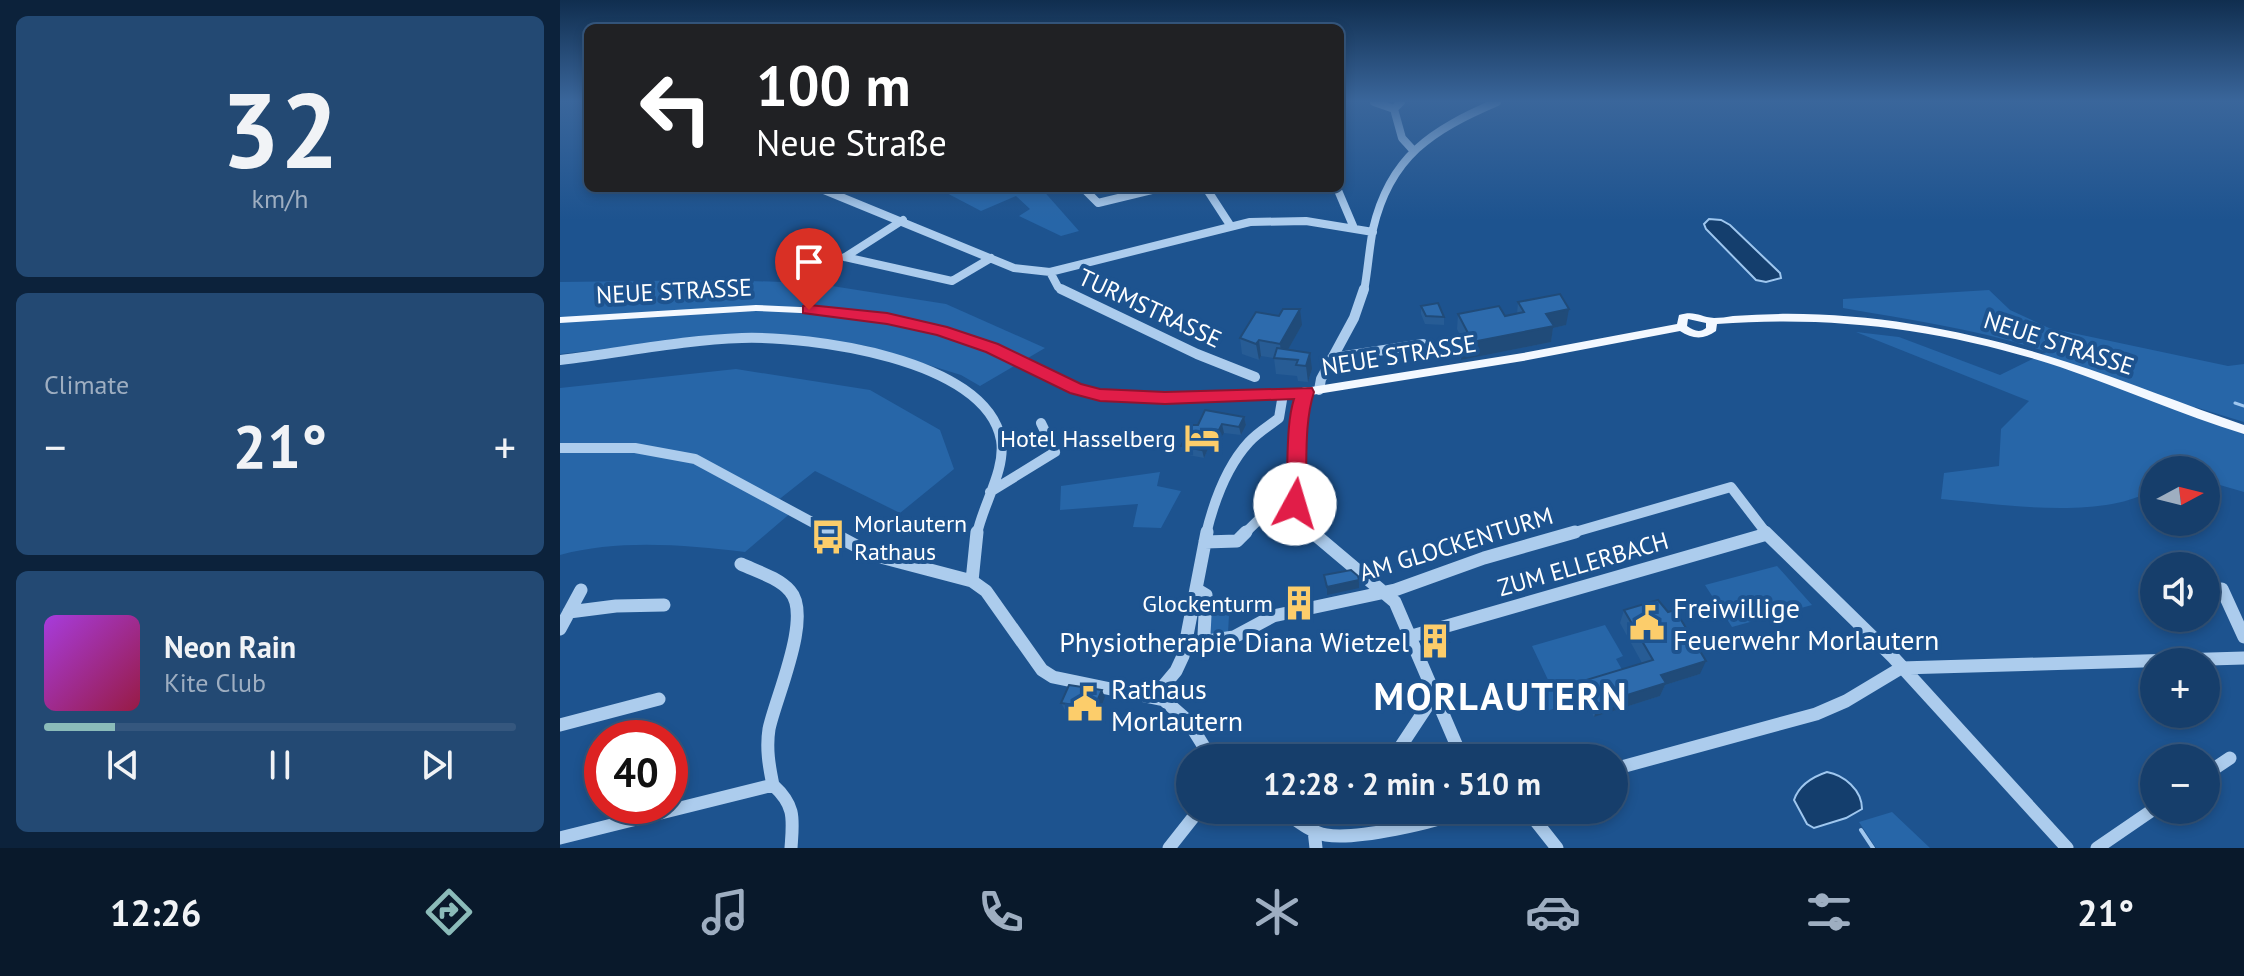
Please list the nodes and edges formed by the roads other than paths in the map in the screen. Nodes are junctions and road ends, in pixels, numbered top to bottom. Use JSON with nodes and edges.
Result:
{"nodes":[{"id":1,"x":1405,"y":142,"type":"edge"},
{"id":2,"x":1424,"y":142,"type":"edge"},
{"id":3,"x":1412,"y":149,"type":"junction"},
{"id":4,"x":830,"y":192,"type":"edge"},
{"id":5,"x":1087,"y":192,"type":"edge"},
{"id":6,"x":1145,"y":192,"type":"edge"},
{"id":7,"x":1209,"y":192,"type":"edge"},
{"id":8,"x":1339,"y":192,"type":"edge"},
{"id":9,"x":903,"y":220,"type":"junction"},
{"id":10,"x":1230,"y":225,"type":"junction"},
{"id":11,"x":1354,"y":228,"type":"junction"},
{"id":12,"x":1373,"y":232,"type":"junction"},
{"id":13,"x":991,"y":258,"type":"junction"},
{"id":14,"x":1050,"y":272,"type":"junction"},
{"id":15,"x":560,"y":320,"type":"edge"},
{"id":16,"x":1711,"y":322,"type":"junction"},
{"id":17,"x":1682,"y":327,"type":"junction"},
{"id":18,"x":1423,"y":344,"type":"dead end"},
{"id":19,"x":1332,"y":358,"type":"junction"},
{"id":20,"x":560,"y":360,"type":"edge"},
{"id":21,"x":1255,"y":377,"type":"dead end"},
{"id":22,"x":1312,"y":391,"type":"junction"},
{"id":23,"x":1283,"y":394,"type":"junction"},
{"id":24,"x":1281,"y":414,"type":"junction"},
{"id":25,"x":1298,"y":415,"type":"junction"},
{"id":26,"x":1041,"y":423,"type":"dead end"},
{"id":27,"x":2244,"y":430,"type":"edge"},
{"id":28,"x":560,"y":448,"type":"edge"},
{"id":29,"x":988,"y":493,"type":"junction"},
{"id":30,"x":1294,"y":495,"type":"junction"},
{"id":31,"x":1767,"y":534,"type":"junction"},
{"id":32,"x":1205,"y":542,"type":"junction"},
{"id":33,"x":741,"y":564,"type":"dead end"},
{"id":34,"x":972,"y":581,"type":"junction"},
{"id":35,"x":1196,"y":589,"type":"junction"},
{"id":36,"x":2222,"y":589,"type":"dead end"},
{"id":37,"x":581,"y":590,"type":"dead end"},
{"id":38,"x":1387,"y":592,"type":"junction"},
{"id":39,"x":664,"y":605,"type":"dead end"},
{"id":40,"x":569,"y":612,"type":"junction"},
{"id":41,"x":560,"y":629,"type":"edge"},
{"id":42,"x":1412,"y":636,"type":"junction"},
{"id":43,"x":2244,"y":637,"type":"edge"},
{"id":44,"x":2244,"y":658,"type":"edge"},
{"id":45,"x":1901,"y":668,"type":"junction"},
{"id":46,"x":1155,"y":696,"type":"junction"},
{"id":47,"x":1434,"y":696,"type":"junction"},
{"id":48,"x":659,"y":699,"type":"dead end"},
{"id":49,"x":560,"y":725,"type":"edge"},
{"id":50,"x":1201,"y":744,"type":"edge"},
{"id":51,"x":1402,"y":744,"type":"edge"},
{"id":52,"x":1456,"y":744,"type":"edge"},
{"id":53,"x":2230,"y":758,"type":"dead end"},
{"id":54,"x":1628,"y":765,"type":"edge"},
{"id":55,"x":2220,"y":765,"type":"edge"},
{"id":56,"x":773,"y":785,"type":"junction"},
{"id":57,"x":2140,"y":819,"type":"edge"},
{"id":58,"x":1188,"y":824,"type":"edge"},
{"id":59,"x":1304,"y":824,"type":"edge"},
{"id":60,"x":1410,"y":824,"type":"edge"},
{"id":61,"x":1538,"y":824,"type":"edge"},
{"id":62,"x":1314,"y":830,"type":"junction"},
{"id":63,"x":560,"y":838,"type":"edge"},
{"id":64,"x":791,"y":848,"type":"edge"},
{"id":65,"x":1169,"y":848,"type":"edge"},
{"id":66,"x":1316,"y":848,"type":"edge"},
{"id":67,"x":1557,"y":848,"type":"edge"},
{"id":68,"x":2067,"y":848,"type":"edge"},
{"id":69,"x":2097,"y":848,"type":"edge"}],
"edges":[{"from":1,"to":3,"type":"street"},
{"from":2,"to":3,"type":"street"},
{"from":3,"to":12,"type":"street"},
{"from":4,"to":9,"type":"street","name":"TURMSTRASSE"},
{"from":5,"to":6,"type":"street"},
{"from":7,"to":10,"type":"street"},
{"from":8,"to":11,"type":"street"},
{"from":9,"to":13,"type":"street","name":"TURMSTRASSE"},
{"from":9,"to":13,"type":"street"},
{"from":10,"to":11,"type":"street"},
{"from":10,"to":14,"type":"street"},
{"from":11,"to":12,"type":"street"},
{"from":12,"to":19,"type":"street"},
{"from":13,"to":14,"type":"street","name":"TURMSTRASSE"},
{"from":14,"to":21,"type":"street","name":"TURMSTRASSE"},
{"from":15,"to":23,"type":"main road","name":"NEUE STRASSE"},
{"from":16,"to":17,"type":"main road","name":"NEUE STRASSE"},
{"from":16,"to":17,"type":"main road","name":"NEUE STRASSE"},
{"from":16,"to":27,"type":"main road","name":"NEUE STRASSE"},
{"from":17,"to":22,"type":"main road","name":"NEUE STRASSE"},
{"from":18,"to":19,"type":"street"},
{"from":19,"to":22,"type":"street"},
{"from":20,"to":29,"type":"street"},
{"from":22,"to":23,"type":"main road","name":"NEUE STRASSE"},
{"from":22,"to":25,"type":"street"},
{"from":23,"to":24,"type":"street"},
{"from":24,"to":25,"type":"street"},
{"from":24,"to":32,"type":"street"},
{"from":25,"to":30,"type":"street"},
{"from":26,"to":29,"type":"street"},
{"from":28,"to":34,"type":"street"},
{"from":29,"to":34,"type":"street"},
{"from":30,"to":32,"type":"street"},
{"from":30,"to":38,"type":"street"},
{"from":31,"to":38,"type":"street","name":"AM GLOCKENTURM"},
{"from":31,"to":42,"type":"street","name":"ZUM ELLERBACH"},
{"from":31,"to":45,"type":"street"},
{"from":32,"to":35,"type":"street"},
{"from":33,"to":56,"type":"street"},
{"from":34,"to":46,"type":"street"},
{"from":35,"to":38,"type":"street","name":"AM GLOCKENTURM"},
{"from":35,"to":46,"type":"street"},
{"from":36,"to":43,"type":"street"},
{"from":37,"to":40,"type":"street"},
{"from":38,"to":42,"type":"street"},
{"from":39,"to":40,"type":"street"},
{"from":40,"to":41,"type":"street"},
{"from":42,"to":47,"type":"street"},
{"from":44,"to":45,"type":"street"},
{"from":45,"to":54,"type":"street"},
{"from":45,"to":68,"type":"street"},
{"from":46,"to":50,"type":"street"},
{"from":47,"to":51,"type":"street"},
{"from":47,"to":52,"type":"street"},
{"from":48,"to":49,"type":"street"},
{"from":53,"to":55,"type":"street"},
{"from":56,"to":63,"type":"street"},
{"from":56,"to":64,"type":"street"},
{"from":57,"to":69,"type":"street"},
{"from":58,"to":65,"type":"street"},
{"from":59,"to":62,"type":"street"},
{"from":60,"to":62,"type":"street"},
{"from":61,"to":67,"type":"street"},
{"from":62,"to":66,"type":"street"}]}
